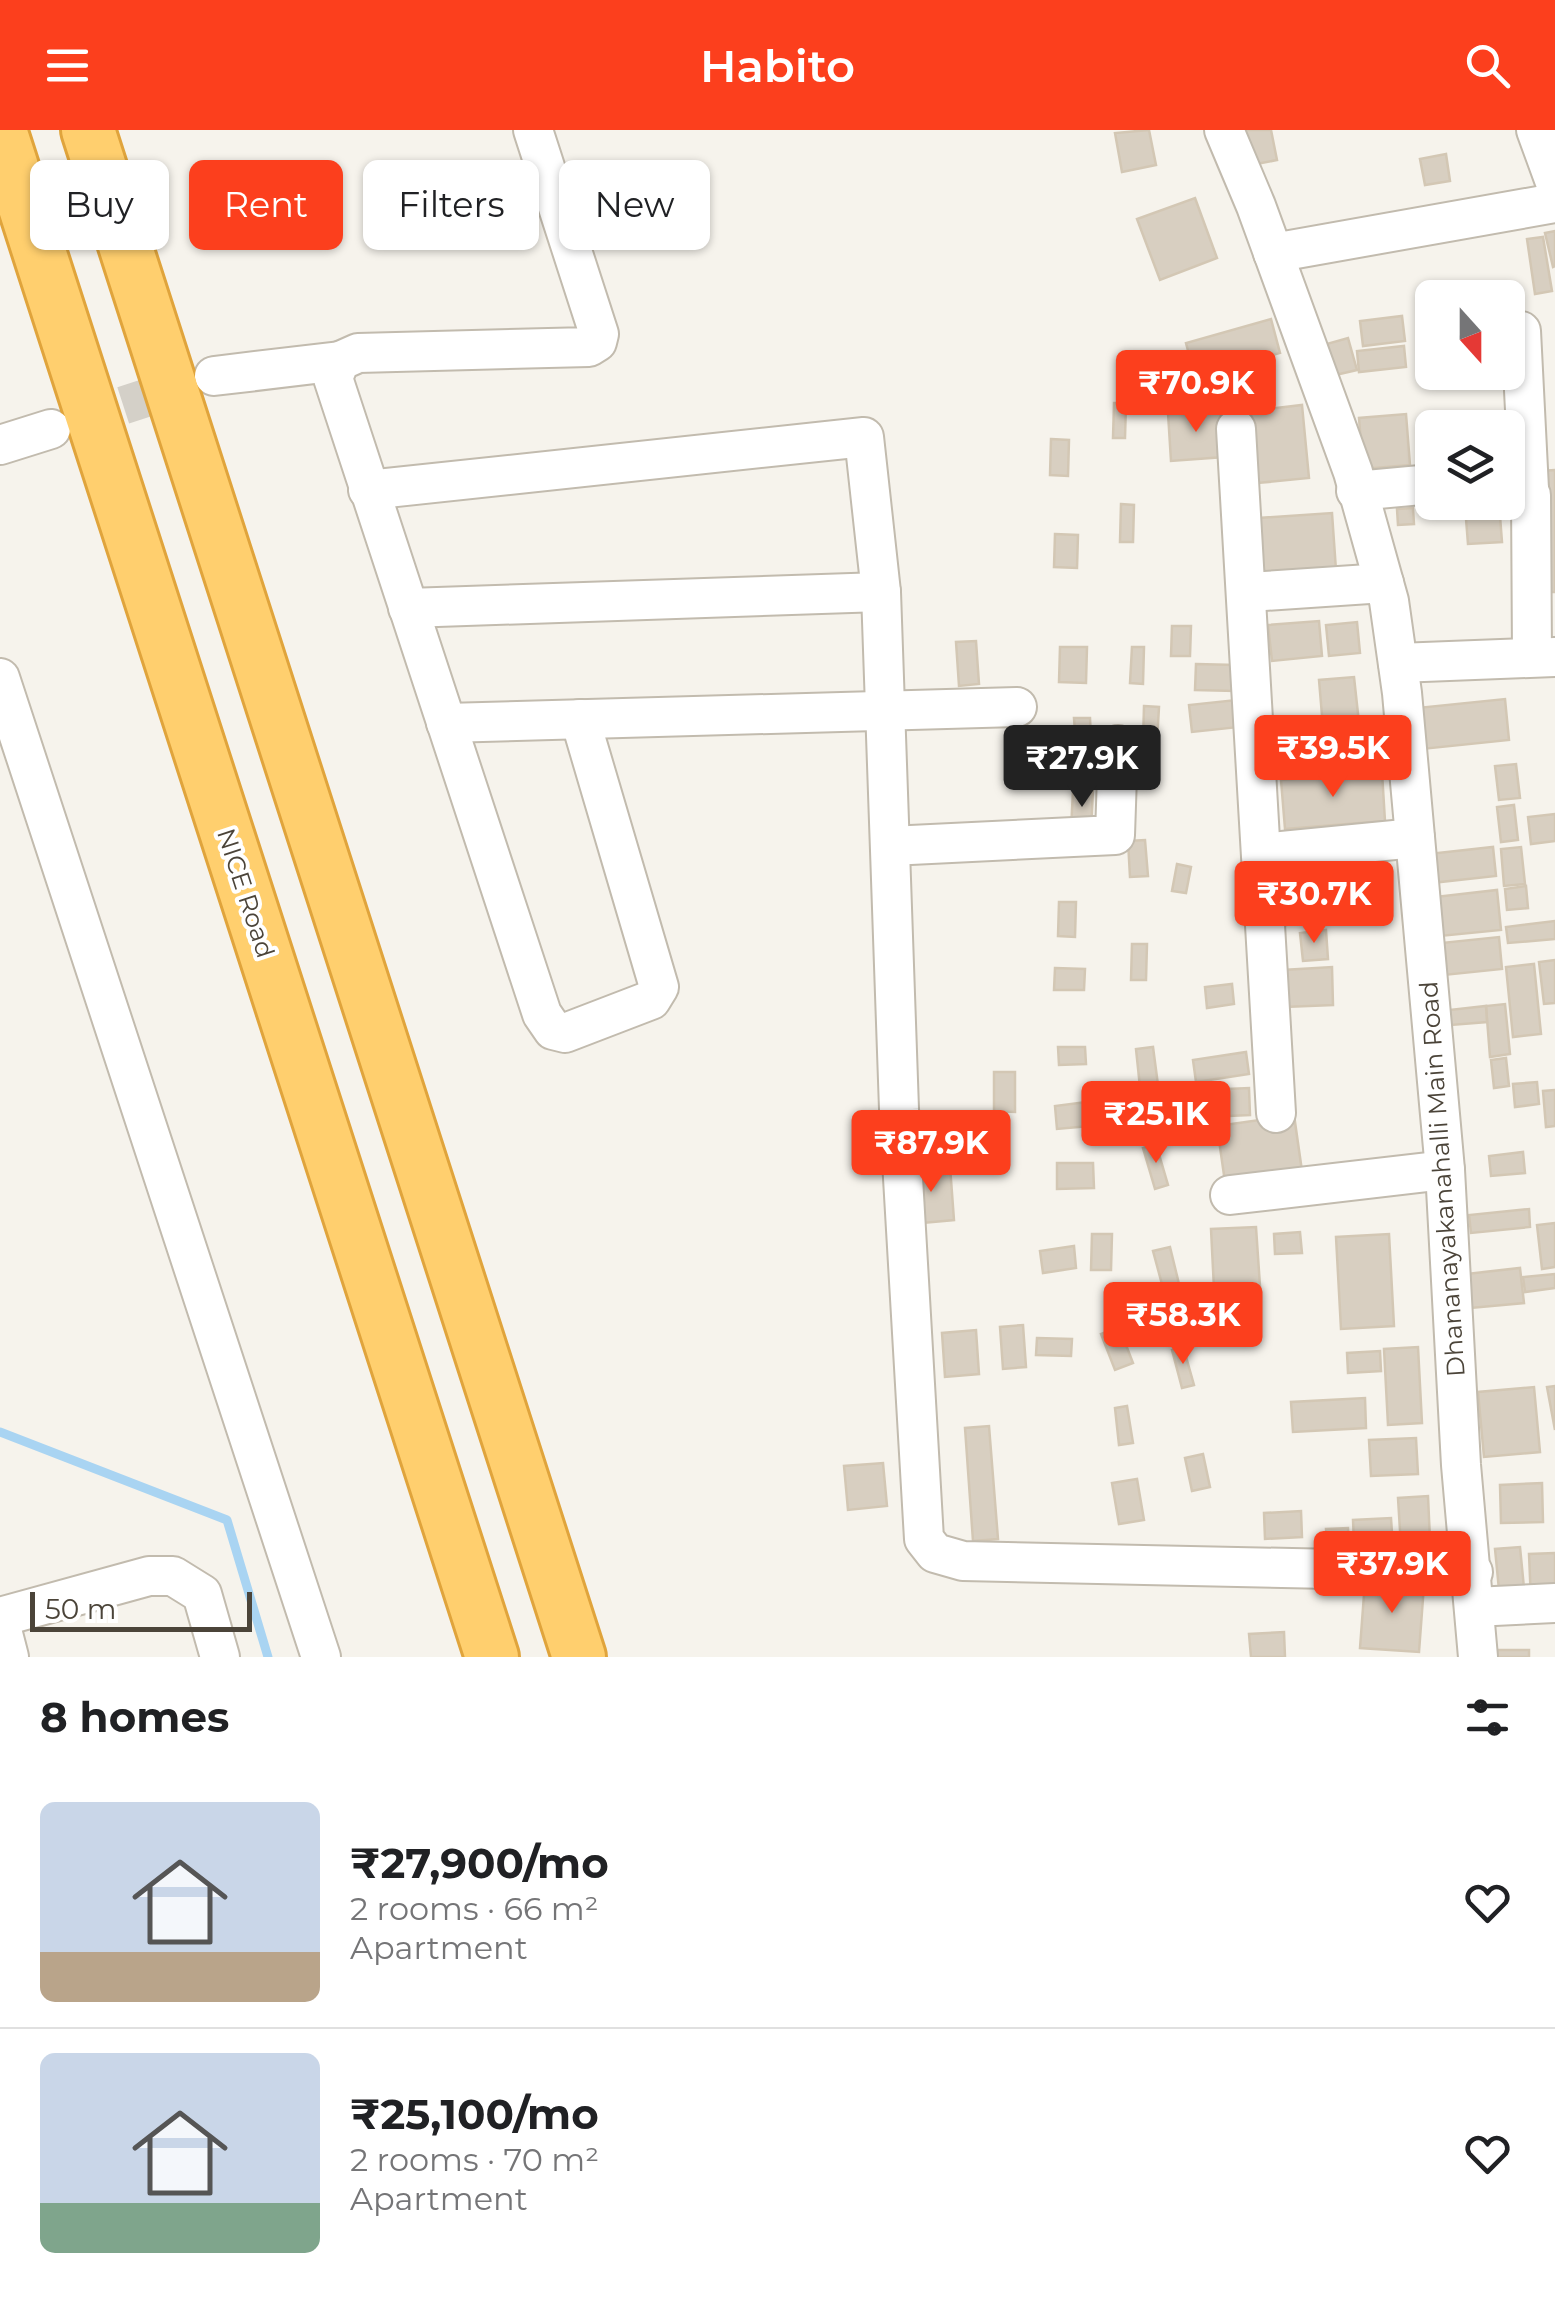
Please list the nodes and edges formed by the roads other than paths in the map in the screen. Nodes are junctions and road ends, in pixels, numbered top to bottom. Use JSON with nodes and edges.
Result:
{"nodes":[{"id":1,"x":0,"y":130,"type":"edge"},
{"id":2,"x":88,"y":130,"type":"edge"},
{"id":3,"x":534,"y":130,"type":"edge"},
{"id":4,"x":1224,"y":130,"type":"edge"},
{"id":5,"x":1536,"y":130,"type":"edge"},
{"id":6,"x":1555,"y":182,"type":"edge"},
{"id":7,"x":1555,"y":204,"type":"edge"},
{"id":8,"x":1274,"y":253,"type":"junction"},
{"id":9,"x":340,"y":361,"type":"junction"},
{"id":10,"x":214,"y":376,"type":"tunnel mouth"},
{"id":11,"x":51,"y":428,"type":"tunnel mouth"},
{"id":12,"x":1236,"y":428,"type":"dead end"},
{"id":13,"x":0,"y":445,"type":"edge"},
{"id":14,"x":1415,"y":486,"type":"edge"},
{"id":15,"x":368,"y":490,"type":"junction"},
{"id":16,"x":1356,"y":492,"type":"junction"},
{"id":17,"x":1524,"y":520,"type":"edge"},
{"id":18,"x":1384,"y":583,"type":"junction"},
{"id":19,"x":880,"y":592,"type":"junction"},
{"id":20,"x":1249,"y":592,"type":"junction"},
{"id":21,"x":408,"y":608,"type":"junction"},
{"id":22,"x":1544,"y":656,"type":"edge"},
{"id":23,"x":1398,"y":663,"type":"junction"},
{"id":24,"x":0,"y":678,"type":"edge"},
{"id":25,"x":1016,"y":707,"type":"dead end"},
{"id":26,"x":885,"y":711,"type":"junction"},
{"id":27,"x":580,"y":719,"type":"junction"},
{"id":28,"x":446,"y":723,"type":"junction"},
{"id":29,"x":1118,"y":746,"type":"dead end"},
{"id":30,"x":1415,"y":838,"type":"junction"},
{"id":31,"x":890,"y":846,"type":"junction"},
{"id":32,"x":1262,"y":853,"type":"junction"},
{"id":33,"x":1276,"y":1113,"type":"dead end"},
{"id":34,"x":1444,"y":1170,"type":"junction"},
{"id":35,"x":1230,"y":1196,"type":"dead end"},
{"id":36,"x":1473,"y":1590,"type":"junction"},
{"id":37,"x":1555,"y":1604,"type":"edge"},
{"id":38,"x":0,"y":1620,"type":"edge"},
{"id":39,"x":10,"y":1657,"type":"edge"},
{"id":40,"x":220,"y":1657,"type":"edge"},
{"id":41,"x":321,"y":1657,"type":"edge"},
{"id":42,"x":492,"y":1657,"type":"edge"},
{"id":43,"x":579,"y":1657,"type":"edge"},
{"id":44,"x":1478,"y":1657,"type":"edge"}],
"edges":[{"from":1,"to":42,"type":"highway","name":"NICE Road"},
{"from":2,"to":43,"type":"highway"},
{"from":3,"to":9,"type":"street"},
{"from":4,"to":8,"type":"street","name":"Dhananayakanahalli Main Road"},
{"from":5,"to":6,"type":"street"},
{"from":7,"to":8,"type":"street"},
{"from":8,"to":16,"type":"street","name":"Dhananayakanahalli Main Road"},
{"from":9,"to":10,"type":"street"},
{"from":9,"to":15,"type":"street"},
{"from":11,"to":13,"type":"street"},
{"from":12,"to":20,"type":"street"},
{"from":14,"to":16,"type":"street"},
{"from":15,"to":19,"type":"street"},
{"from":15,"to":21,"type":"street"},
{"from":16,"to":18,"type":"street","name":"Dhananayakanahalli Main Road"},
{"from":17,"to":22,"type":"street"},
{"from":18,"to":20,"type":"street"},
{"from":18,"to":23,"type":"street","name":"Dhananayakanahalli Main Road"},
{"from":19,"to":21,"type":"street"},
{"from":19,"to":26,"type":"street"},
{"from":20,"to":32,"type":"street"},
{"from":21,"to":28,"type":"street"},
{"from":22,"to":23,"type":"street"},
{"from":23,"to":30,"type":"street","name":"Dhananayakanahalli Main Road"},
{"from":24,"to":41,"type":"street"},
{"from":25,"to":26,"type":"street"},
{"from":26,"to":27,"type":"street"},
{"from":26,"to":31,"type":"street"},
{"from":27,"to":28,"type":"street"},
{"from":27,"to":28,"type":"street"},
{"from":29,"to":31,"type":"street"},
{"from":30,"to":32,"type":"street"},
{"from":30,"to":34,"type":"street","name":"Dhananayakanahalli Main Road"},
{"from":31,"to":36,"type":"street"},
{"from":32,"to":33,"type":"street"},
{"from":34,"to":35,"type":"street"},
{"from":34,"to":36,"type":"street","name":"Dhananayakanahalli Main Road"},
{"from":36,"to":37,"type":"street"},
{"from":36,"to":44,"type":"street","name":"Dhananayakanahalli Main Road"},
{"from":38,"to":39,"type":"street"},
{"from":38,"to":40,"type":"street"}]}
